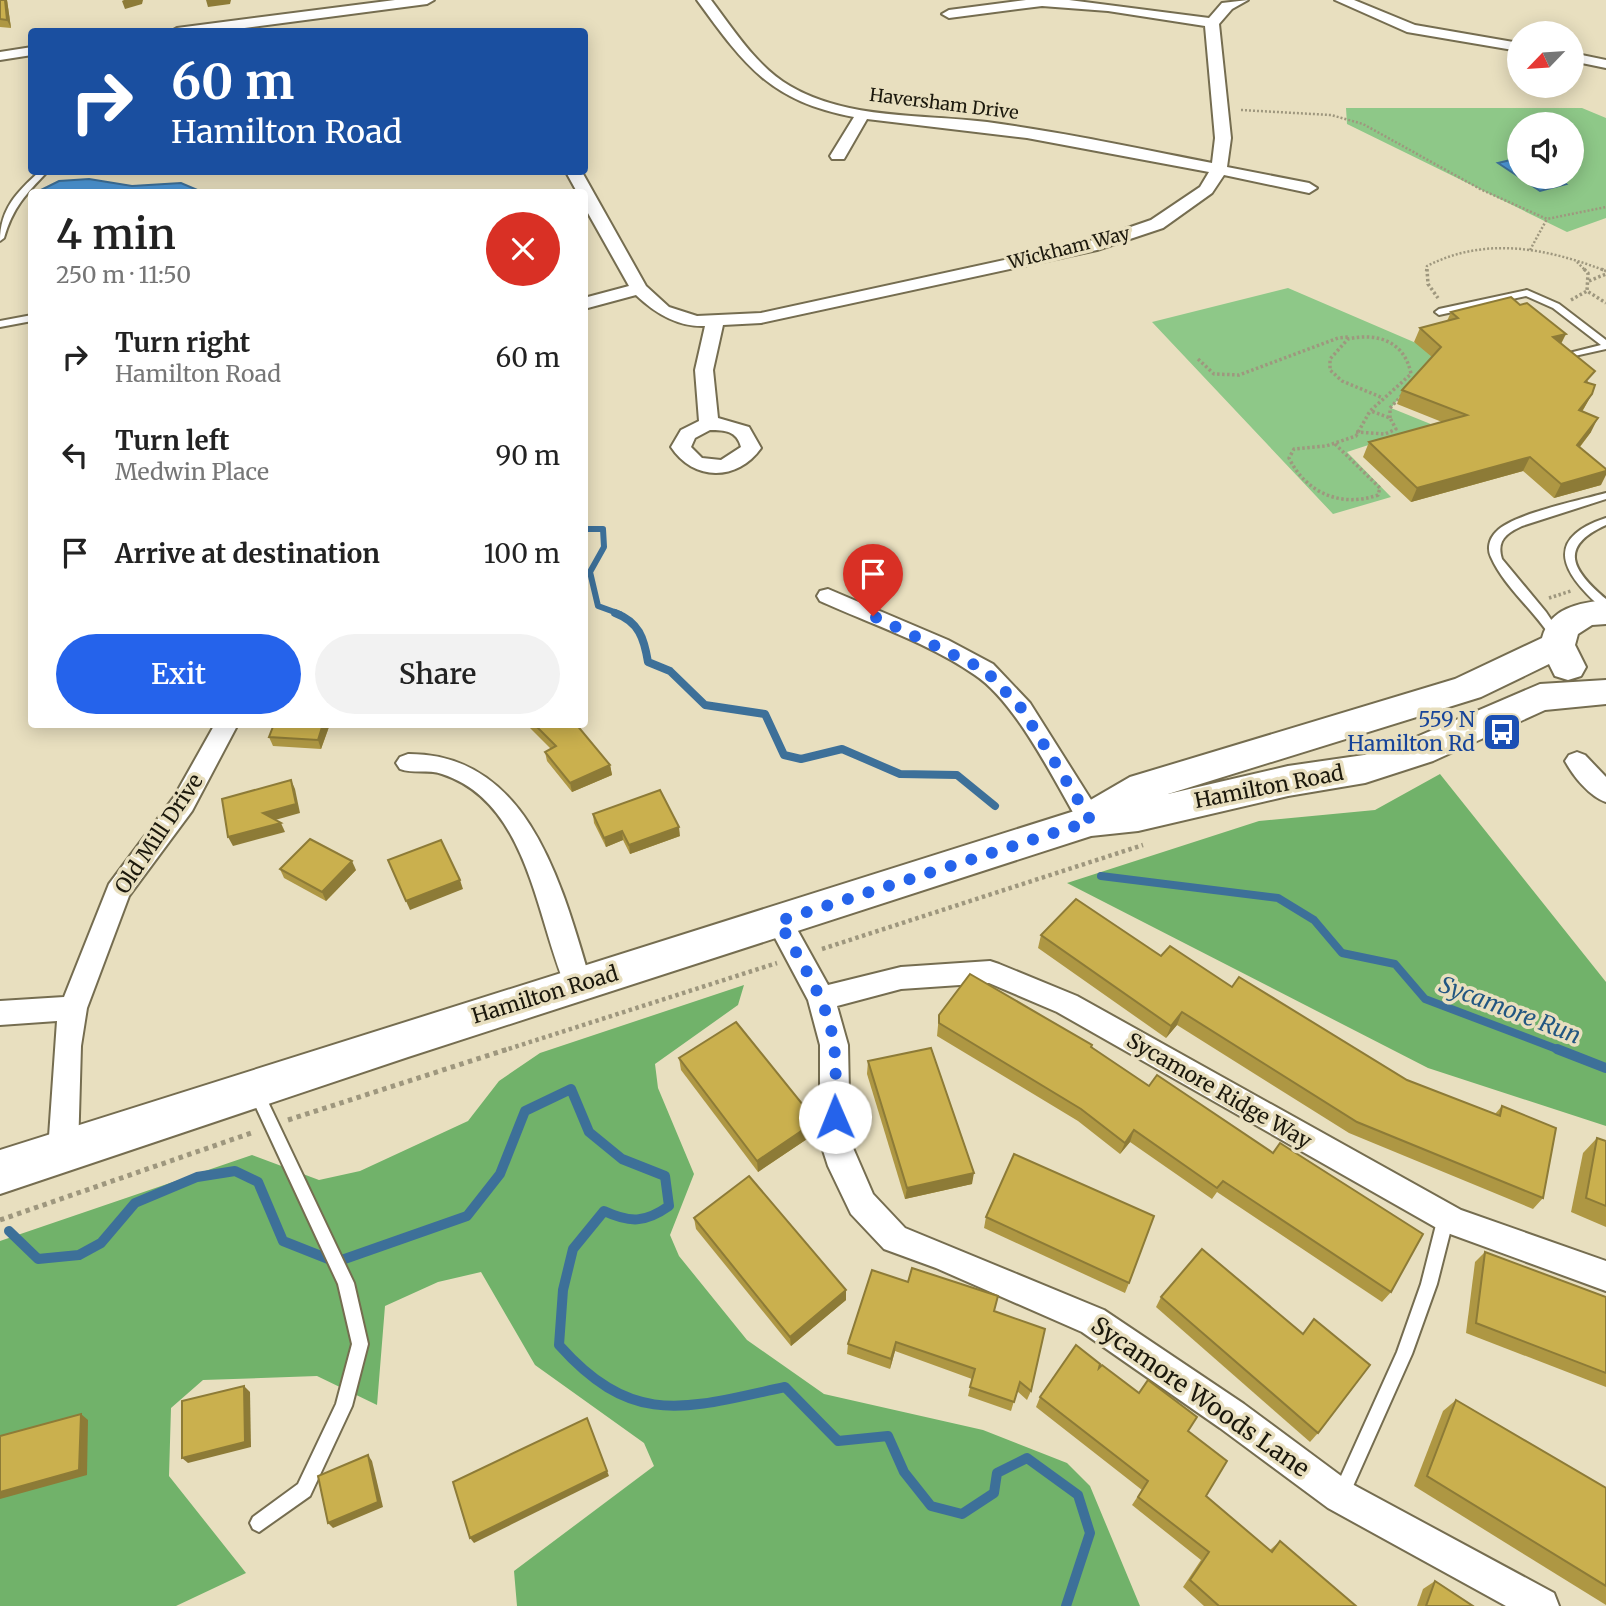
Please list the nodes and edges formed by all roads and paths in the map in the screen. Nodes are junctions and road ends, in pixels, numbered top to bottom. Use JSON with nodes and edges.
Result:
{"nodes":[{"id":1,"x":275,"y":0,"type":"edge"},
{"id":2,"x":427,"y":0,"type":"edge"},
{"id":3,"x":704,"y":0,"type":"edge"},
{"id":4,"x":1241,"y":0,"type":"edge"},
{"id":5,"x":1342,"y":0,"type":"edge"},
{"id":6,"x":949,"y":14,"type":"dead end"},
{"id":7,"x":278,"y":18,"type":"junction"},
{"id":8,"x":1212,"y":23,"type":"junction"},
{"id":9,"x":241,"y":28,"type":"edge"},
{"id":10,"x":1507,"y":45,"type":"edge"},
{"id":11,"x":28,"y":52,"type":"edge"},
{"id":12,"x":0,"y":57,"type":"edge"},
{"id":13,"x":1584,"y":59,"type":"edge"},
{"id":14,"x":1606,"y":64,"type":"edge"},
{"id":15,"x":1220,"y":109,"type":"junction"},
{"id":16,"x":863,"y":114,"type":"junction"},
{"id":17,"x":838,"y":156,"type":"dead end"},
{"id":18,"x":1219,"y":170,"type":"junction"},
{"id":19,"x":40,"y":175,"type":"edge"},
{"id":20,"x":1310,"y":188,"type":"dead end"},
{"id":21,"x":588,"y":197,"type":"edge"},
{"id":22,"x":1606,"y":207,"type":"edge"},
{"id":23,"x":1546,"y":219,"type":"junction"},
{"id":24,"x":0,"y":238,"type":"edge"},
{"id":25,"x":1530,"y":250,"type":"junction"},
{"id":26,"x":1577,"y":261,"type":"junction"},
{"id":27,"x":1606,"y":272,"type":"edge"},
{"id":28,"x":1589,"y":281,"type":"junction"},
{"id":29,"x":639,"y":289,"type":"junction"},
{"id":30,"x":1587,"y":292,"type":"junction"},
{"id":31,"x":588,"y":303,"type":"edge"},
{"id":32,"x":1606,"y":303,"type":"edge"},
{"id":33,"x":1452,"y":309,"type":"junction"},
{"id":34,"x":1562,"y":310,"type":"junction"},
{"id":35,"x":1439,"y":312,"type":"dead end"},
{"id":36,"x":28,"y":319,"type":"edge"},
{"id":37,"x":715,"y":323,"type":"junction"},
{"id":38,"x":0,"y":324,"type":"edge"},
{"id":39,"x":1353,"y":337,"type":"junction"},
{"id":40,"x":1606,"y":345,"type":"edge"},
{"id":41,"x":1564,"y":357,"type":"edge"},
{"id":42,"x":1198,"y":359,"type":"dead end"},
{"id":43,"x":1408,"y":388,"type":"edge"},
{"id":44,"x":1384,"y":398,"type":"junction"},
{"id":45,"x":1371,"y":411,"type":"junction"},
{"id":46,"x":1390,"y":418,"type":"junction"},
{"id":47,"x":709,"y":424,"type":"dead end"},
{"id":48,"x":1356,"y":432,"type":"junction"},
{"id":49,"x":1335,"y":444,"type":"junction"},
{"id":50,"x":1606,"y":496,"type":"edge"},
{"id":51,"x":1606,"y":521,"type":"edge"},
{"id":52,"x":1574,"y":590,"type":"dead end"},
{"id":53,"x":828,"y":596,"type":"dead end"},
{"id":54,"x":1545,"y":600,"type":"dead end"},
{"id":55,"x":1606,"y":605,"type":"edge"},
{"id":56,"x":1606,"y":612,"type":"edge"},
{"id":57,"x":1557,"y":641,"type":"junction"},
{"id":58,"x":1604,"y":693,"type":"edge"},
{"id":59,"x":225,"y":728,"type":"edge"},
{"id":60,"x":1577,"y":761,"type":"dead end"},
{"id":61,"x":408,"y":763,"type":"dead end"},
{"id":62,"x":1606,"y":793,"type":"edge"},
{"id":63,"x":1091,"y":821,"type":"junction"},
{"id":64,"x":779,"y":921,"type":"junction"},
{"id":65,"x":579,"y":986,"type":"junction"},
{"id":66,"x":821,"y":998,"type":"junction"},
{"id":67,"x":73,"y":1008,"type":"junction"},
{"id":68,"x":0,"y":1013,"type":"edge"},
{"id":69,"x":254,"y":1087,"type":"junction"},
{"id":70,"x":63,"y":1151,"type":"junction"},
{"id":71,"x":0,"y":1172,"type":"edge"},
{"id":72,"x":1446,"y":1217,"type":"junction"},
{"id":73,"x":1606,"y":1276,"type":"edge"},
{"id":74,"x":1340,"y":1496,"type":"junction"},
{"id":75,"x":258,"y":1523,"type":"dead end"},
{"id":76,"x":1541,"y":1606,"type":"edge"}],
"edges":[{"from":1,"to":7,"type":"street"},
{"from":2,"to":7,"type":"street"},
{"from":3,"to":16,"type":"street","name":"Haversham Drive"},
{"from":4,"to":8,"type":"street"},
{"from":5,"to":10,"type":"street"},
{"from":6,"to":8,"type":"street"},
{"from":7,"to":9,"type":"street"},
{"from":8,"to":15,"type":"street"},
{"from":11,"to":12,"type":"street"},
{"from":13,"to":14,"type":"street"},
{"from":15,"to":18,"type":"street"},
{"from":15,"to":23,"type":"path"},
{"from":16,"to":17,"type":"street"},
{"from":16,"to":18,"type":"street","name":"Haversham Drive"},
{"from":18,"to":20,"type":"street","name":"Haversham Drive"},
{"from":18,"to":37,"type":"street","name":"Wickham Way"},
{"from":19,"to":24,"type":"lane"},
{"from":21,"to":29,"type":"street"},
{"from":22,"to":23,"type":"path"},
{"from":23,"to":25,"type":"path"},
{"from":25,"to":26,"type":"path"},
{"from":25,"to":33,"type":"path"},
{"from":26,"to":27,"type":"path"},
{"from":26,"to":28,"type":"path"},
{"from":27,"to":28,"type":"path"},
{"from":28,"to":30,"type":"path"},
{"from":29,"to":31,"type":"street"},
{"from":29,"to":37,"type":"street","name":"Wickham Way"},
{"from":30,"to":32,"type":"path"},
{"from":30,"to":34,"type":"path"},
{"from":33,"to":34,"type":"lane"},
{"from":33,"to":35,"type":"lane"},
{"from":34,"to":40,"type":"lane"},
{"from":36,"to":38,"type":"lane"},
{"from":37,"to":47,"type":"street"},
{"from":39,"to":42,"type":"path"},
{"from":39,"to":44,"type":"path"},
{"from":39,"to":44,"type":"path"},
{"from":40,"to":41,"type":"lane"},
{"from":43,"to":46,"type":"path"},
{"from":44,"to":45,"type":"path"},
{"from":45,"to":46,"type":"path"},
{"from":45,"to":48,"type":"path"},
{"from":46,"to":48,"type":"path"},
{"from":48,"to":49,"type":"path"},
{"from":49,"to":49,"type":"path"},
{"from":50,"to":57,"type":"lane"},
{"from":51,"to":55,"type":"lane"},
{"from":52,"to":54,"type":"path"},
{"from":53,"to":63,"type":"street"},
{"from":56,"to":57,"type":"main road","name":"Hamilton Road"},
{"from":57,"to":58,"type":"main road"},
{"from":57,"to":63,"type":"main road","name":"Hamilton Road"},
{"from":58,"to":63,"type":"main road","name":"Hamilton Road"},
{"from":59,"to":67,"type":"street","name":"Old Mill Drive"},
{"from":60,"to":62,"type":"street"},
{"from":61,"to":65,"type":"street"},
{"from":63,"to":64,"type":"main road","name":"Hamilton Road"},
{"from":64,"to":65,"type":"main road","name":"Hamilton Road"},
{"from":64,"to":66,"type":"street","name":"Sycamore Woods Lane"},
{"from":65,"to":69,"type":"main road","name":"Hamilton Road"},
{"from":66,"to":72,"type":"street","name":"Sycamore Ridge Way"},
{"from":66,"to":74,"type":"street","name":"Sycamore Woods Lane"},
{"from":67,"to":68,"type":"street"},
{"from":67,"to":70,"type":"street","name":"Old Mill Drive"},
{"from":69,"to":70,"type":"main road","name":"Hamilton Road"},
{"from":69,"to":75,"type":"lane"},
{"from":70,"to":71,"type":"main road","name":"Hamilton Road"},
{"from":72,"to":73,"type":"street","name":"Sycamore Ridge Way"},
{"from":72,"to":74,"type":"lane"},
{"from":74,"to":76,"type":"street","name":"Sycamore Woods Lane"}]}
